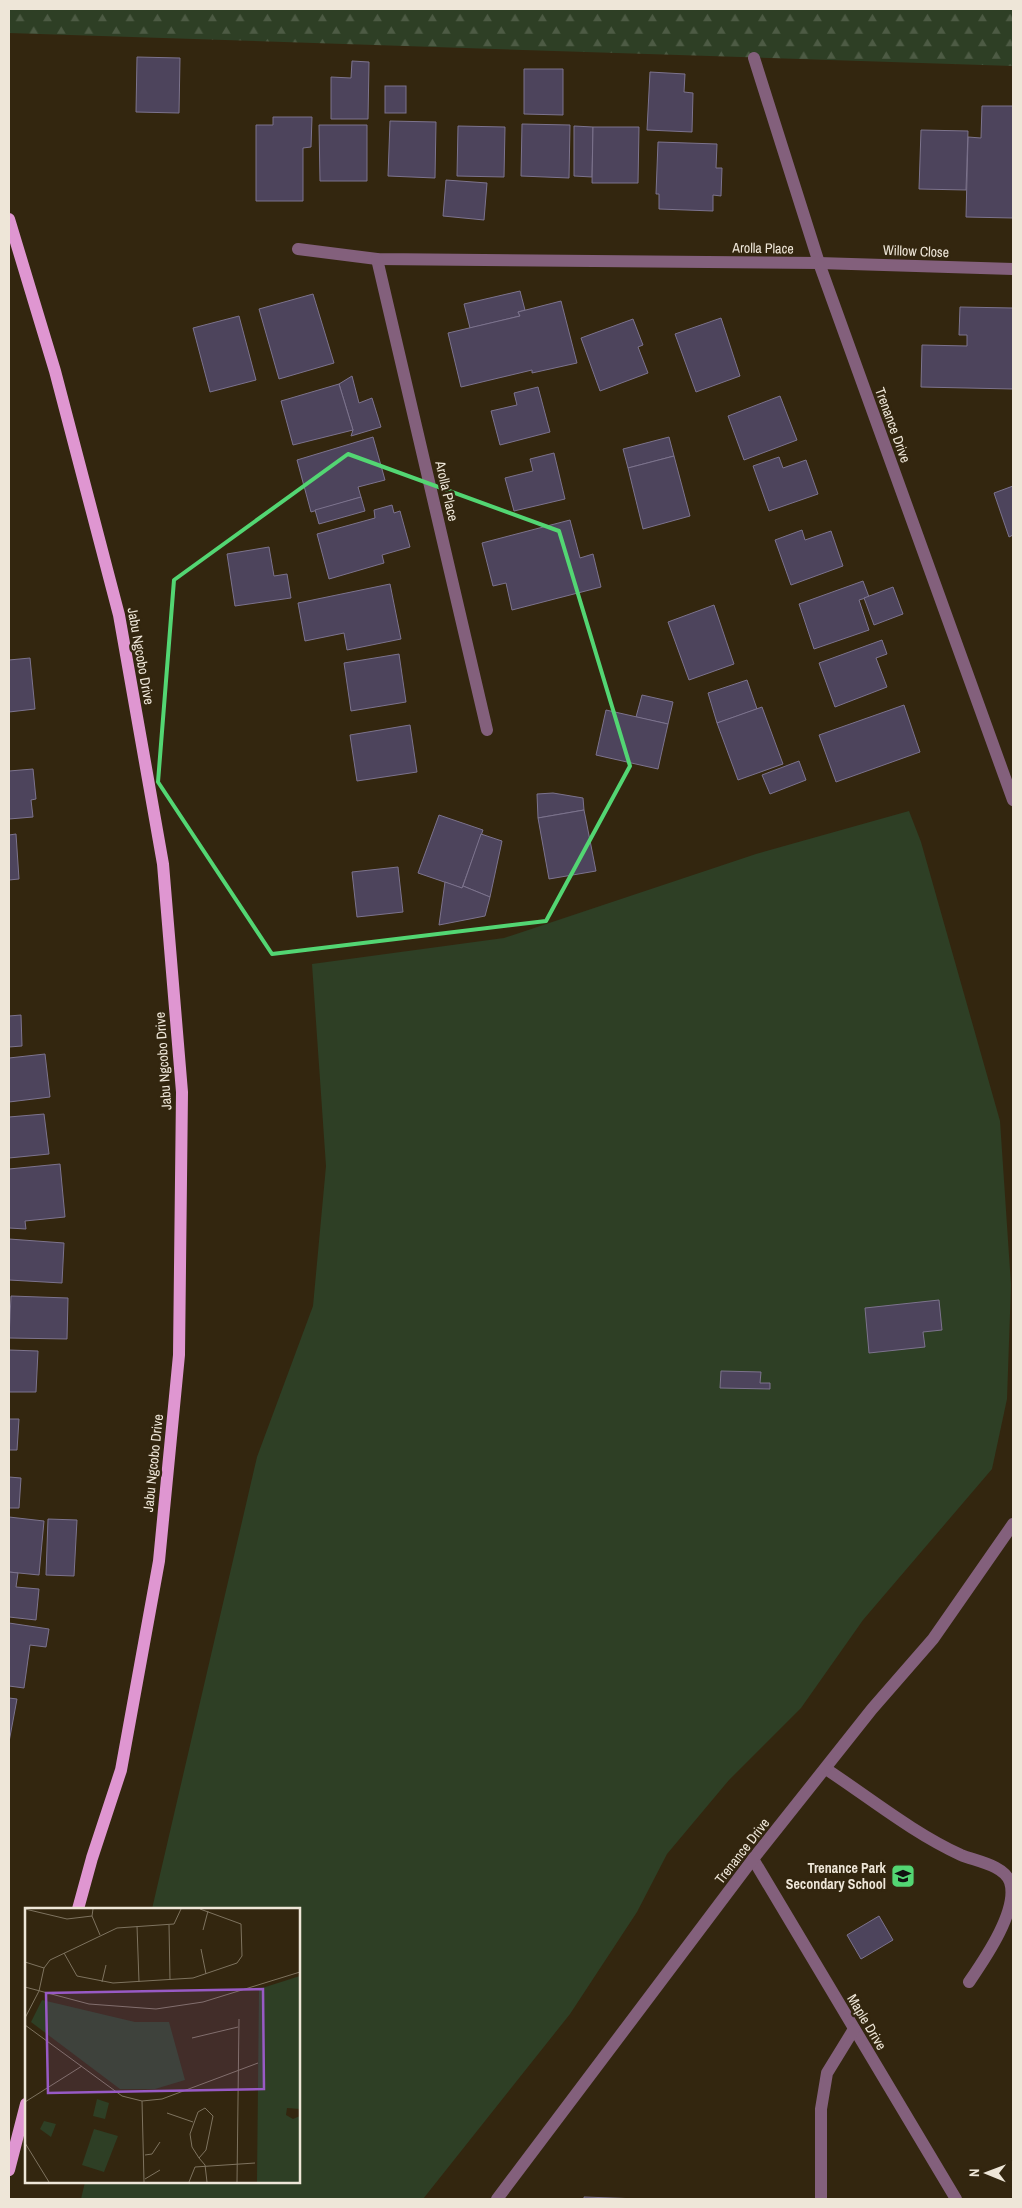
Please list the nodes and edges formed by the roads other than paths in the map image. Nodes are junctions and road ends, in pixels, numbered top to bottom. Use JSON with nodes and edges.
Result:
{"nodes":[{"id":1,"x":754,"y":58,"type":"dead end"},
{"id":2,"x":9,"y":219,"type":"edge"},
{"id":3,"x":298,"y":249,"type":"dead end"},
{"id":4,"x":377,"y":259,"type":"junction"},
{"id":5,"x":819,"y":263,"type":"junction"},
{"id":6,"x":1013,"y":269,"type":"edge"},
{"id":7,"x":487,"y":730,"type":"dead end"},
{"id":8,"x":1013,"y":800,"type":"edge"},
{"id":9,"x":1013,"y":1524,"type":"edge"},
{"id":10,"x":826,"y":1769,"type":"junction"},
{"id":11,"x":753,"y":1860,"type":"junction"},
{"id":12,"x":78,"y":1908,"type":"edge"},
{"id":13,"x":969,"y":1982,"type":"dead end"},
{"id":14,"x":854,"y":2029,"type":"junction"},
{"id":15,"x":25,"y":2108,"type":"edge"},
{"id":16,"x":9,"y":2170,"type":"edge"},
{"id":17,"x":497,"y":2199,"type":"edge"},
{"id":18,"x":820,"y":2199,"type":"edge"},
{"id":19,"x":956,"y":2199,"type":"edge"}],
"edges":[{"from":1,"to":5,"type":"street","name":"Trenance Drive"},
{"from":2,"to":12,"type":"main road","name":"Jabu Ngcobo Drive"},
{"from":3,"to":4,"type":"street","name":"Arolla Place"},
{"from":4,"to":5,"type":"street","name":"Arolla Place"},
{"from":4,"to":7,"type":"street","name":"Arolla Place"},
{"from":5,"to":6,"type":"street","name":"Willow Close"},
{"from":5,"to":8,"type":"street","name":"Trenance Drive"},
{"from":9,"to":10,"type":"street","name":"Trenance Drive"},
{"from":10,"to":11,"type":"street","name":"Trenance Drive"},
{"from":10,"to":13,"type":"street"},
{"from":11,"to":14,"type":"street","name":"Maple Drive"},
{"from":11,"to":17,"type":"street","name":"Trenance Drive"},
{"from":14,"to":18,"type":"street"},
{"from":14,"to":19,"type":"street","name":"Maple Drive"},
{"from":15,"to":16,"type":"main road"}]}
